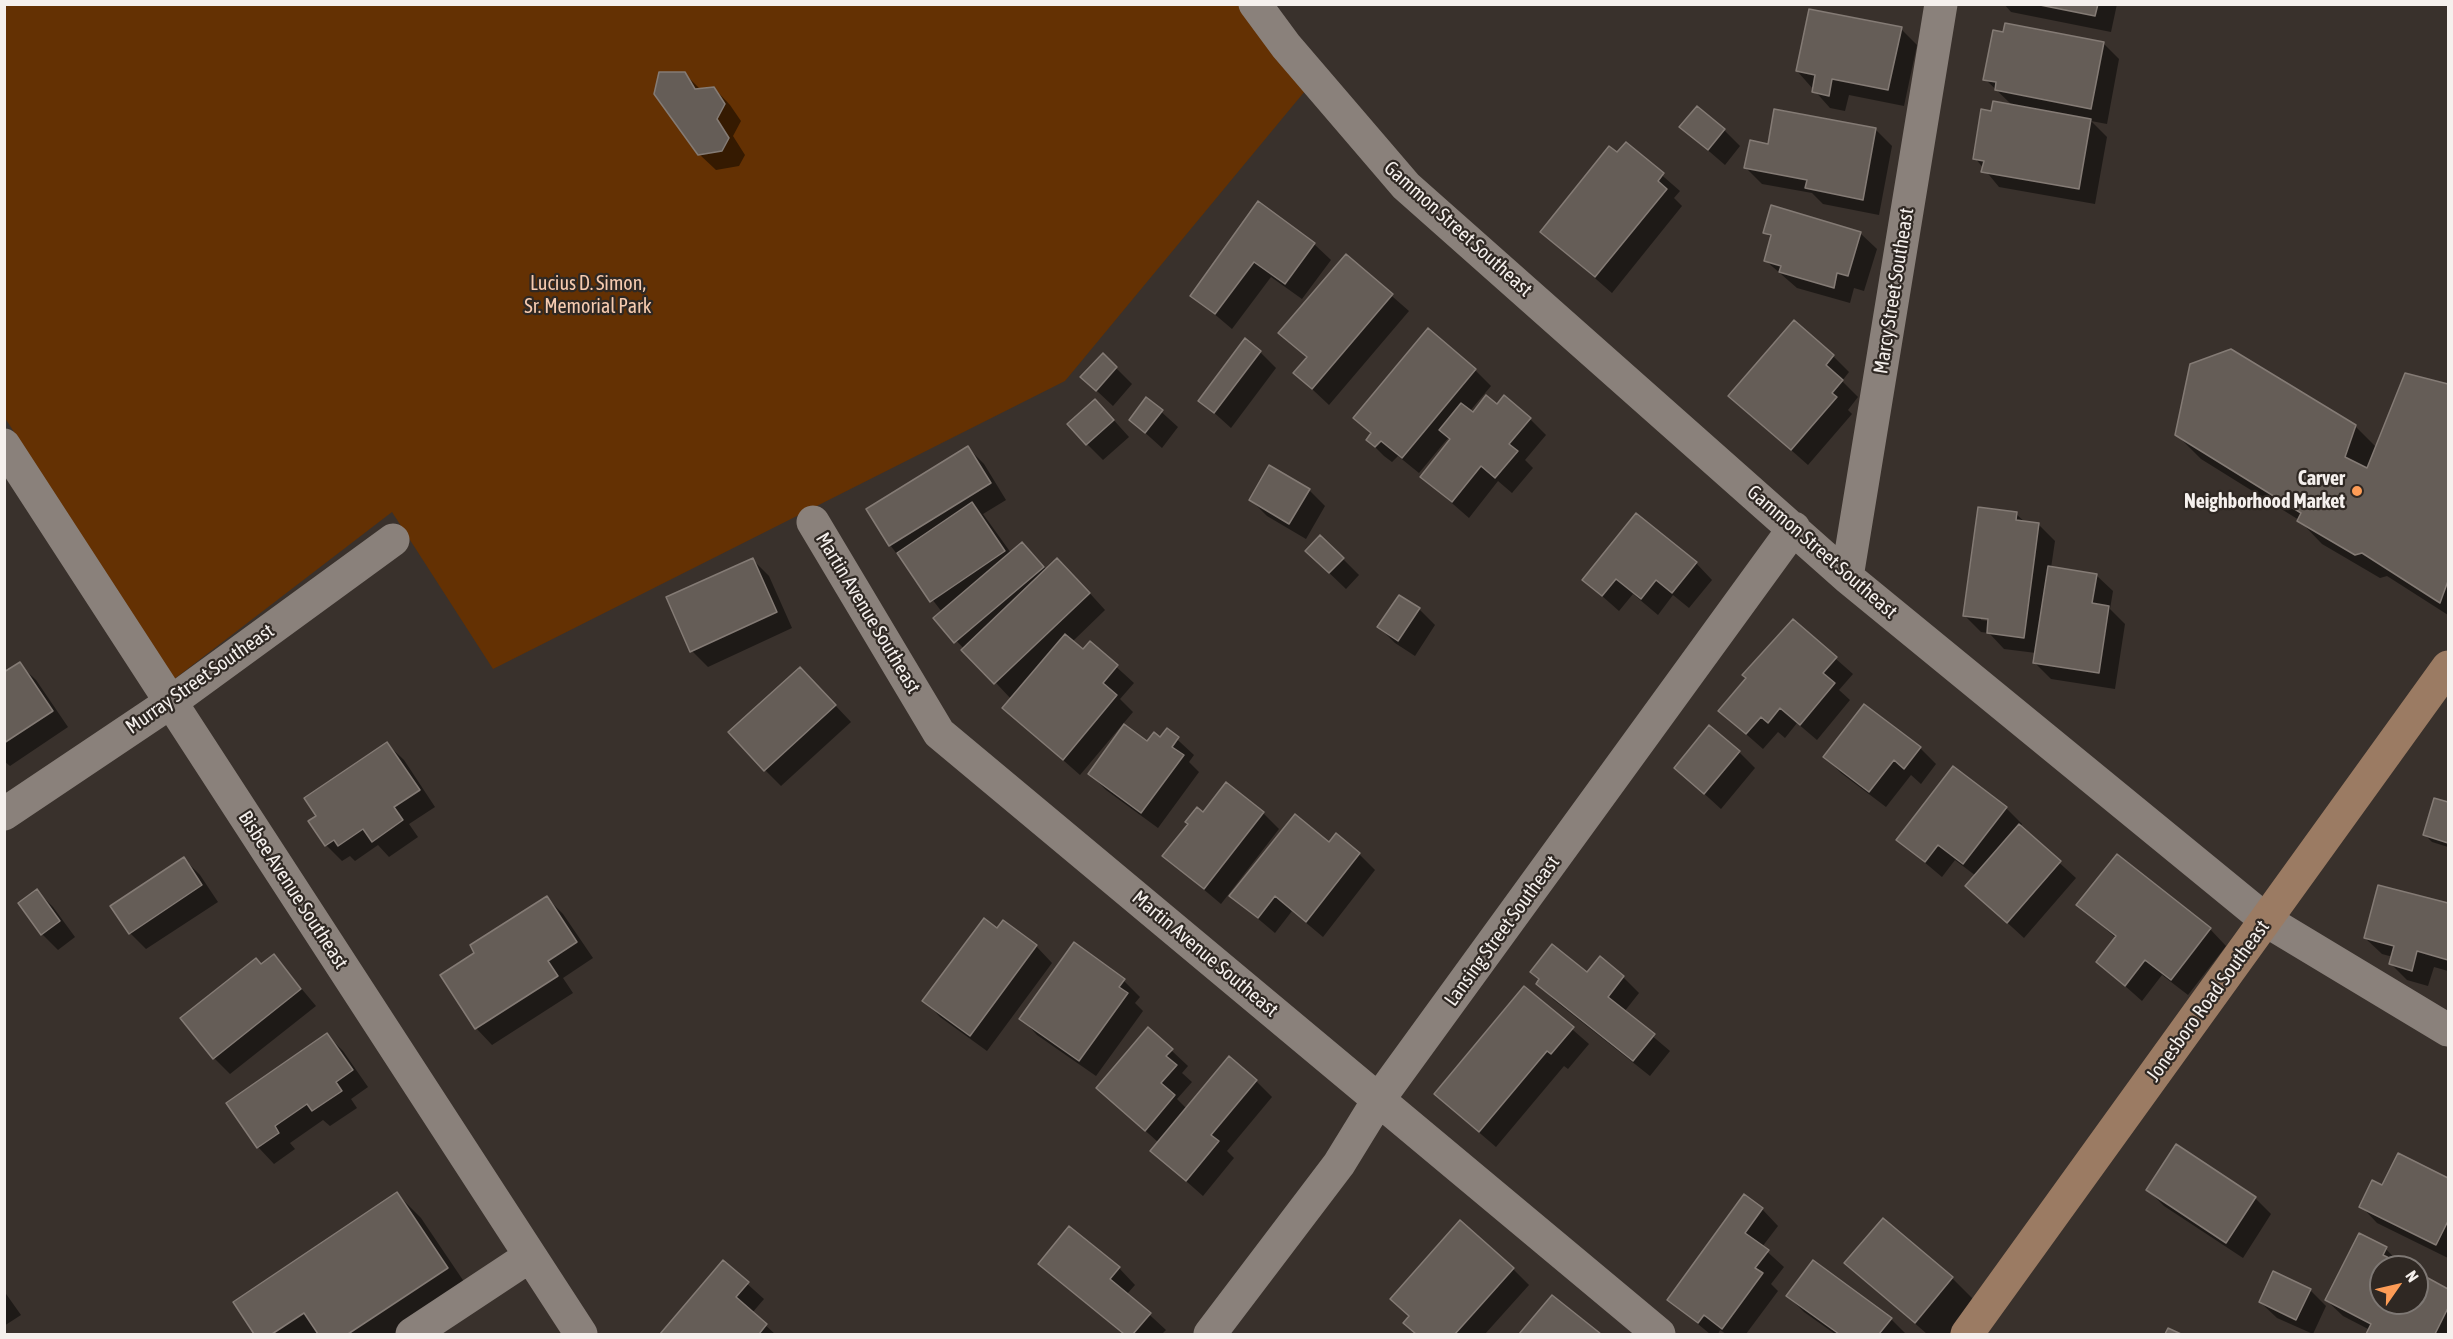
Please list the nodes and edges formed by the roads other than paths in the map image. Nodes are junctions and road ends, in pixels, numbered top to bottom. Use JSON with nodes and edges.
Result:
{"nodes":[{"id":1,"x":1255,"y":4,"type":"edge"},
{"id":2,"x":1941,"y":4,"type":"edge"},
{"id":3,"x":4,"y":445,"type":"edge"},
{"id":4,"x":813,"y":522,"type":"dead end"},
{"id":5,"x":1794,"y":528,"type":"junction"},
{"id":6,"x":393,"y":540,"type":"dead end"},
{"id":7,"x":1847,"y":577,"type":"junction"},
{"id":8,"x":2448,"y":667,"type":"edge"},
{"id":9,"x":171,"y":702,"type":"junction"},
{"id":10,"x":4,"y":814,"type":"edge"},
{"id":11,"x":2266,"y":921,"type":"junction"},
{"id":12,"x":2448,"y":1030,"type":"edge"},
{"id":13,"x":1379,"y":1099,"type":"junction"},
{"id":14,"x":530,"y":1256,"type":"junction"},
{"id":15,"x":1972,"y":1333,"type":"edge"},
{"id":16,"x":412,"y":1335,"type":"edge"},
{"id":17,"x":581,"y":1335,"type":"edge"},
{"id":18,"x":1210,"y":1335,"type":"edge"},
{"id":19,"x":1659,"y":1335,"type":"edge"}],
"edges":[{"from":1,"to":5,"type":"street","name":"Gammon Street Southeast"},
{"from":2,"to":7,"type":"street","name":"Marcy Street Southeast"},
{"from":3,"to":9,"type":"street","name":"Bisbee Avenue Southeast"},
{"from":4,"to":13,"type":"street","name":"Martin Avenue Southeast"},
{"from":5,"to":7,"type":"street","name":"Gammon Street Southeast"},
{"from":5,"to":13,"type":"street","name":"Lansing Street Southeast"},
{"from":6,"to":9,"type":"street","name":"Murray Street Southeast"},
{"from":7,"to":11,"type":"street","name":"Gammon Street Southeast"},
{"from":8,"to":11,"type":"main road","name":"Jonesboro Road Southeast"},
{"from":9,"to":10,"type":"street","name":"Murray Street Southeast"},
{"from":9,"to":14,"type":"street","name":"Bisbee Avenue Southeast"},
{"from":11,"to":12,"type":"street","name":"Gammon Street Southeast"},
{"from":11,"to":15,"type":"main road","name":"Jonesboro Road Southeast"},
{"from":13,"to":18,"type":"street","name":"Lansing Street Southeast"},
{"from":13,"to":19,"type":"street","name":"Martin Avenue Southeast"},
{"from":14,"to":16,"type":"street"},
{"from":14,"to":17,"type":"street","name":"Bisbee Avenue Southeast"}]}
